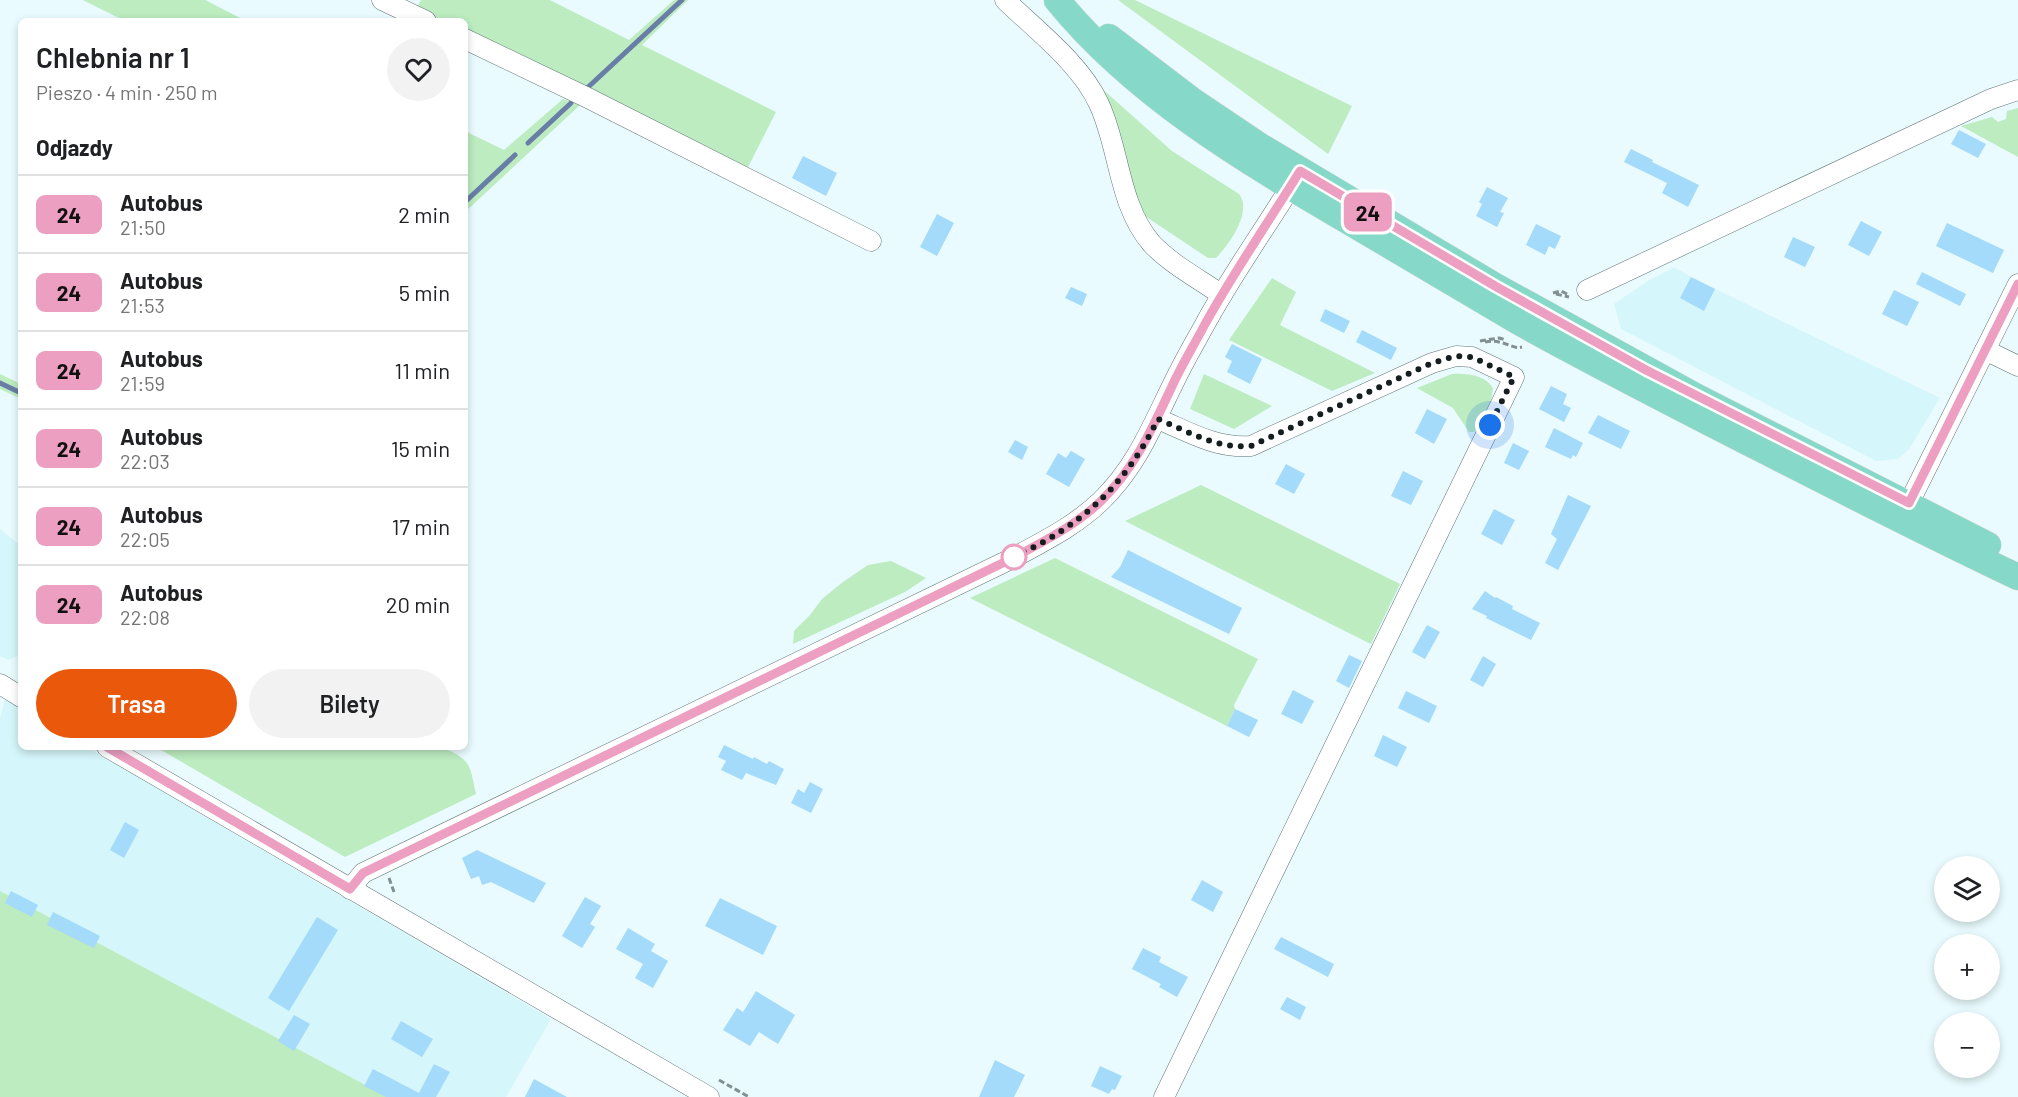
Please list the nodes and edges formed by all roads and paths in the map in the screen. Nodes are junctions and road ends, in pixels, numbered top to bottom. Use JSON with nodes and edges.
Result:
{"nodes":[{"id":1,"x":382,"y":0,"type":"edge"},
{"id":2,"x":1005,"y":0,"type":"edge"},
{"id":3,"x":1057,"y":0,"type":"edge"},
{"id":4,"x":1062,"y":0,"type":"edge"},
{"id":5,"x":420,"y":18,"type":"edge"},
{"id":6,"x":468,"y":40,"type":"edge"},
{"id":7,"x":2018,"y":90,"type":"edge"},
{"id":8,"x":1295,"y":179,"type":"junction"},
{"id":9,"x":871,"y":241,"type":"dead end"},
{"id":10,"x":2018,"y":284,"type":"edge"},
{"id":11,"x":1589,"y":289,"type":"joint"},
{"id":12,"x":1222,"y":295,"type":"junction"},
{"id":13,"x":1548,"y":297,"type":"dead end"},
{"id":14,"x":1526,"y":342,"type":"dead end"},
{"id":15,"x":1519,"y":344,"type":"dead end"},
{"id":16,"x":1985,"y":350,"type":"junction"},
{"id":17,"x":1467,"y":356,"type":"junction"},
{"id":18,"x":2018,"y":366,"type":"edge"},
{"id":19,"x":1158,"y":419,"type":"junction"},
{"id":20,"x":1904,"y":512,"type":"junction"},
{"id":21,"x":2018,"y":561,"type":"edge"},
{"id":22,"x":2018,"y":577,"type":"edge"},
{"id":23,"x":0,"y":684,"type":"edge"},
{"id":24,"x":18,"y":695,"type":"edge"},
{"id":25,"x":112,"y":750,"type":"edge"},
{"id":26,"x":350,"y":889,"type":"junction"},
{"id":27,"x":709,"y":1097,"type":"edge"},
{"id":28,"x":1164,"y":1097,"type":"edge"}],
"edges":[{"from":1,"to":5,"type":"street"},
{"from":2,"to":12,"type":"street"},
{"from":3,"to":8,"type":"main road"},
{"from":4,"to":8,"type":"main road"},
{"from":6,"to":9,"type":"street"},
{"from":7,"to":11,"type":"street"},
{"from":8,"to":12,"type":"street"},
{"from":8,"to":20,"type":"main road"},
{"from":10,"to":16,"type":"street"},
{"from":11,"to":13,"type":"path"},
{"from":12,"to":19,"type":"street"},
{"from":14,"to":17,"type":"path"},
{"from":15,"to":17,"type":"path"},
{"from":16,"to":18,"type":"street"},
{"from":16,"to":20,"type":"street"},
{"from":17,"to":19,"type":"street"},
{"from":17,"to":28,"type":"street"},
{"from":19,"to":26,"type":"street"},
{"from":20,"to":21,"type":"main road"},
{"from":20,"to":22,"type":"main road"},
{"from":23,"to":24,"type":"street"},
{"from":25,"to":26,"type":"street"},
{"from":26,"to":27,"type":"street"}]}
